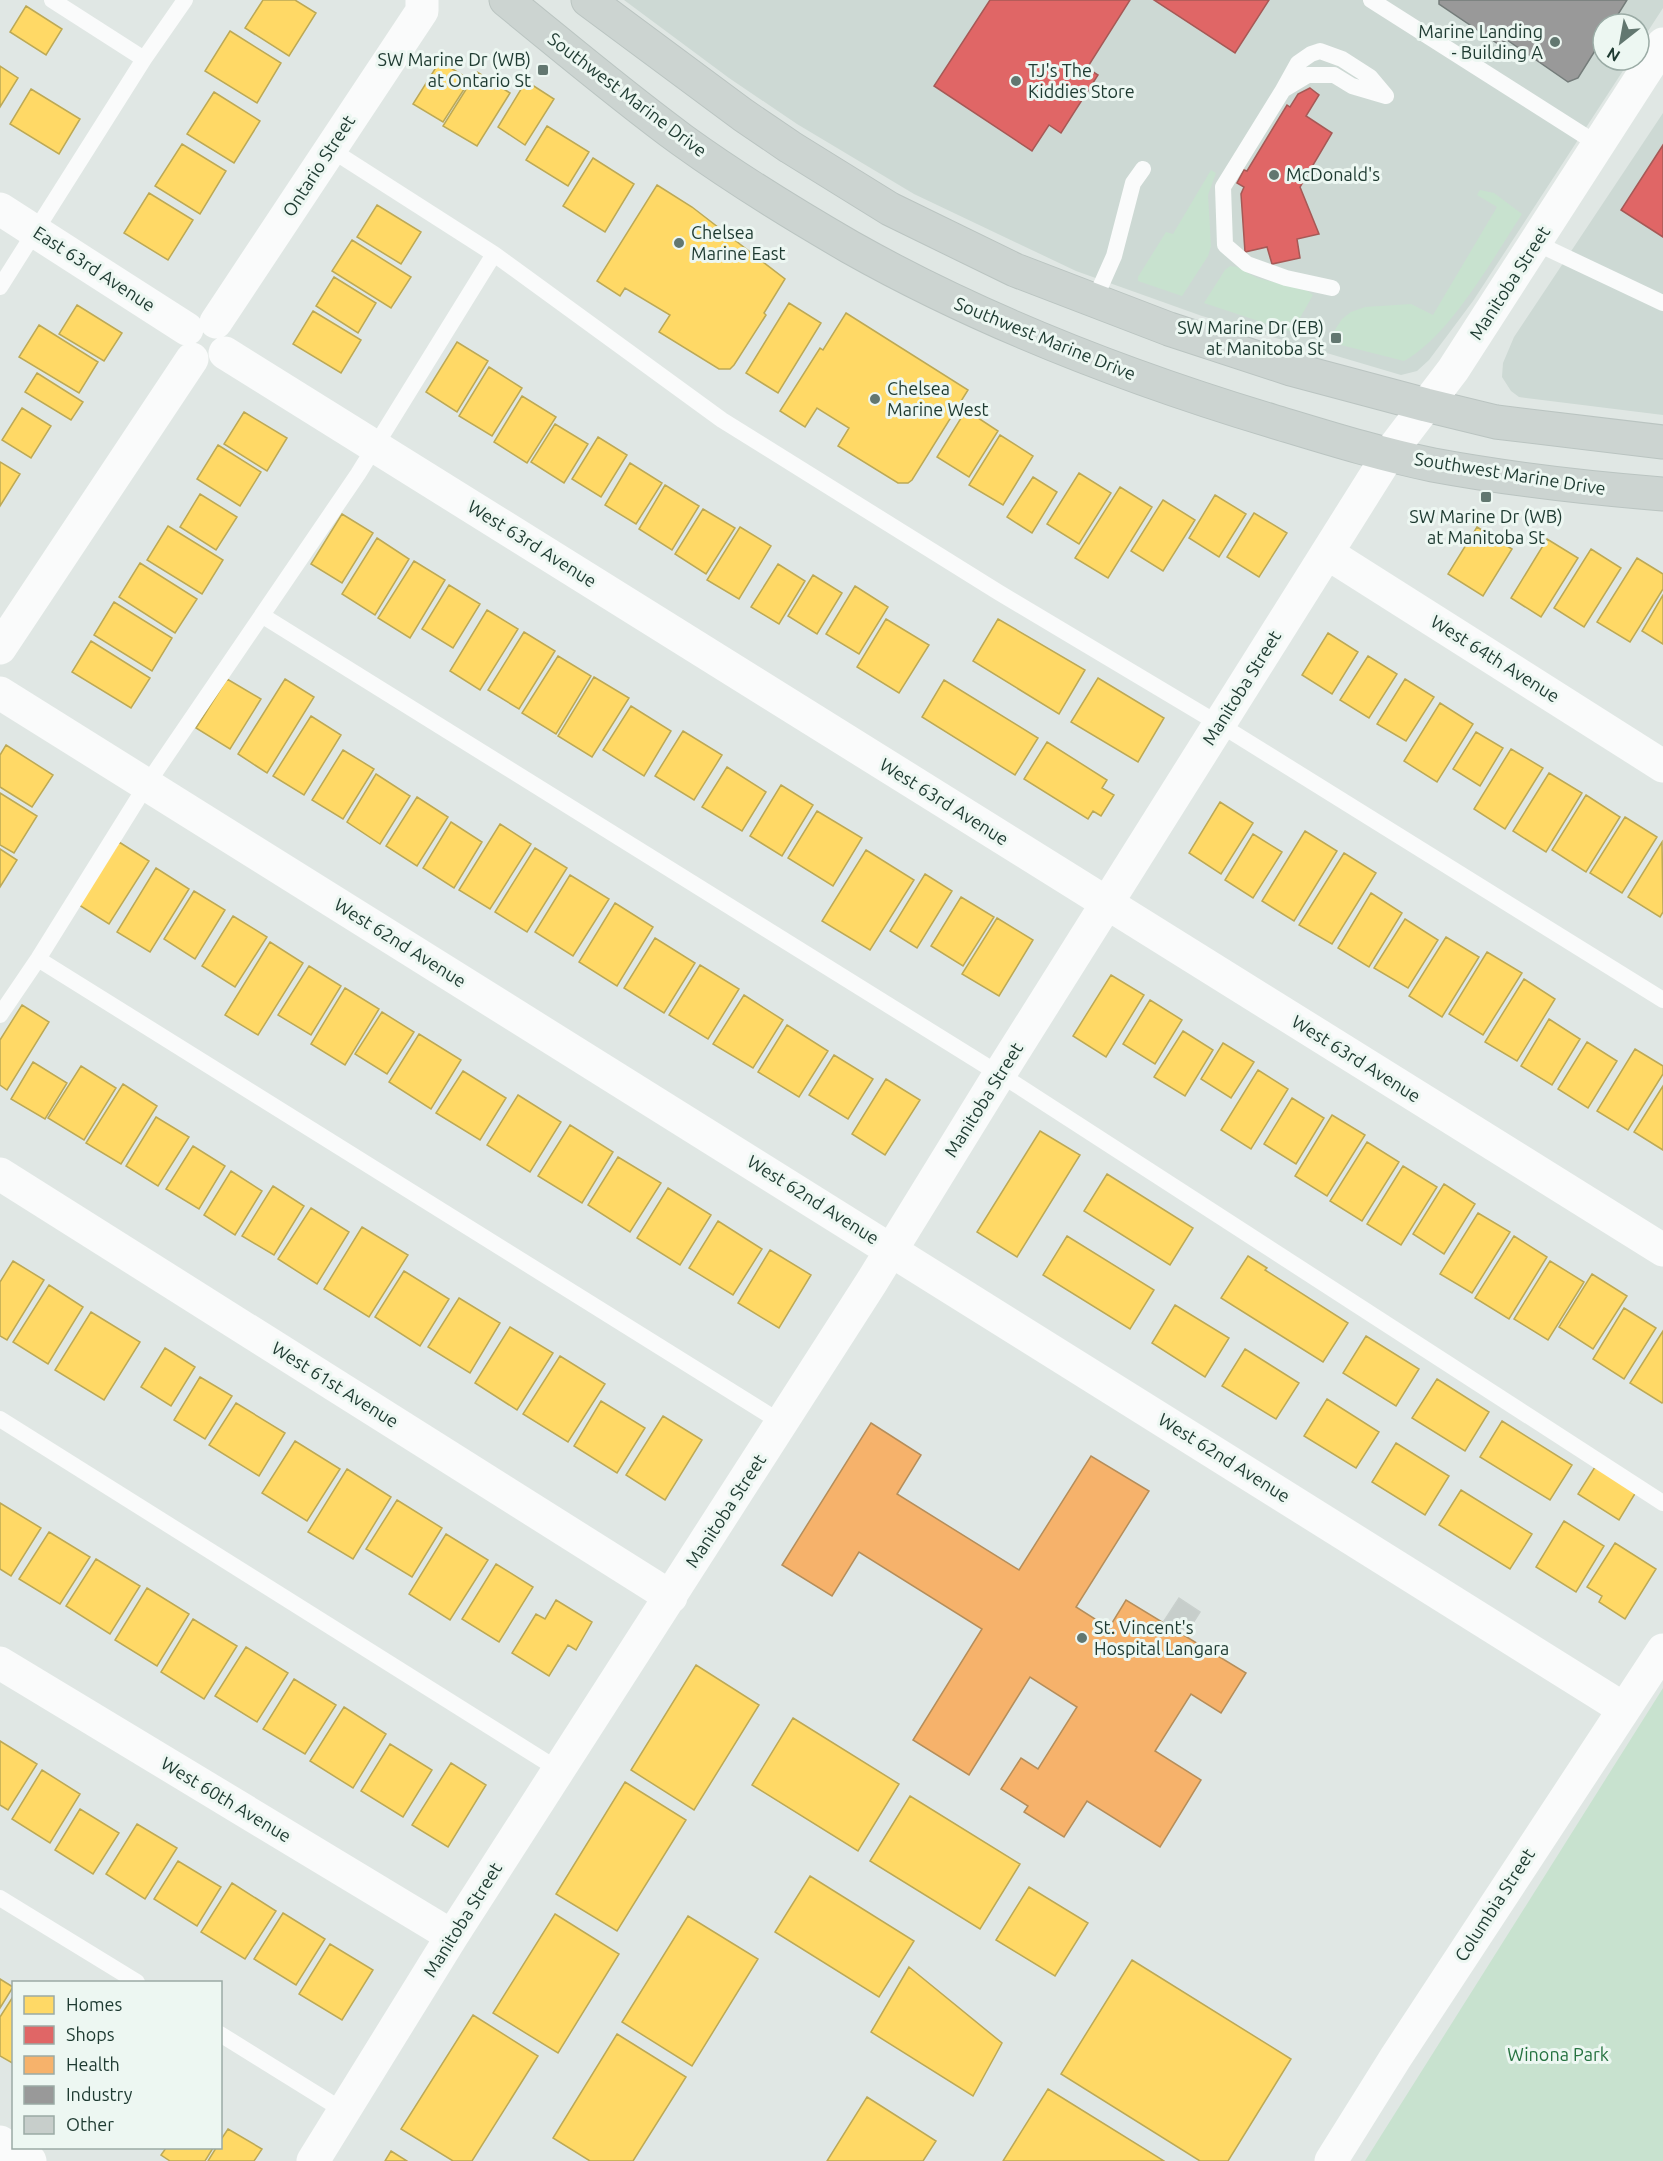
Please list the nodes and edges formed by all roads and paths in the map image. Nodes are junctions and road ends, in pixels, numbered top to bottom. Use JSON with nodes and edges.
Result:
{"nodes":[{"id":1,"x":52,"y":0,"type":"edge"},
{"id":2,"x":185,"y":0,"type":"edge"},
{"id":3,"x":506,"y":0,"type":"edge"},
{"id":4,"x":588,"y":0,"type":"edge"},
{"id":5,"x":1371,"y":0,"type":"edge"},
{"id":6,"x":429,"y":4,"type":"edge"},
{"id":7,"x":1663,"y":44,"type":"edge"},
{"id":8,"x":144,"y":59,"type":"junction"},
{"id":9,"x":1283,"y":90,"type":"junction"},
{"id":10,"x":1599,"y":145,"type":"junction"},
{"id":11,"x":330,"y":149,"type":"junction"},
{"id":12,"x":1143,"y":170,"type":"dead end"},
{"id":13,"x":0,"y":209,"type":"edge"},
{"id":14,"x":36,"y":232,"type":"junction"},
{"id":15,"x":1536,"y":243,"type":"junction"},
{"id":16,"x":494,"y":254,"type":"junction"},
{"id":17,"x":0,"y":287,"type":"edge"},
{"id":18,"x":1332,"y":288,"type":"dead end"},
{"id":19,"x":1094,"y":301,"type":"junction"},
{"id":20,"x":1663,"y":303,"type":"edge"},
{"id":21,"x":199,"y":337,"type":"junction"},
{"id":22,"x":1426,"y":405,"type":"junction"},
{"id":23,"x":1663,"y":442,"type":"edge"},
{"id":24,"x":375,"y":447,"type":"junction"},
{"id":25,"x":1389,"y":454,"type":"junction"},
{"id":26,"x":1663,"y":494,"type":"edge"},
{"id":27,"x":1327,"y":553,"type":"junction"},
{"id":28,"x":263,"y":616,"type":"junction"},
{"id":29,"x":0,"y":648,"type":"edge"},
{"id":30,"x":0,"y":693,"type":"edge"},
{"id":31,"x":1220,"y":724,"type":"junction"},
{"id":32,"x":1663,"y":766,"type":"edge"},
{"id":33,"x":147,"y":784,"type":"junction"},
{"id":34,"x":1107,"y":903,"type":"junction"},
{"id":35,"x":38,"y":959,"type":"junction"},
{"id":36,"x":1663,"y":1000,"type":"edge"},
{"id":37,"x":0,"y":1015,"type":"edge"},
{"id":38,"x":999,"y":1075,"type":"junction"},
{"id":39,"x":0,"y":1174,"type":"edge"},
{"id":40,"x":892,"y":1250,"type":"junction"},
{"id":41,"x":1663,"y":1251,"type":"edge"},
{"id":42,"x":0,"y":1419,"type":"edge"},
{"id":43,"x":782,"y":1423,"type":"junction"},
{"id":44,"x":1663,"y":1503,"type":"edge"},
{"id":45,"x":671,"y":1597,"type":"junction"},
{"id":46,"x":1663,"y":1650,"type":"edge"},
{"id":47,"x":0,"y":1663,"type":"edge"},
{"id":48,"x":1624,"y":1709,"type":"junction"},
{"id":49,"x":559,"y":1770,"type":"junction"},
{"id":50,"x":0,"y":1898,"type":"edge"},
{"id":51,"x":452,"y":1936,"type":"junction"},
{"id":52,"x":134,"y":1981,"type":"edge"},
{"id":53,"x":222,"y":2035,"type":"edge"},
{"id":54,"x":344,"y":2111,"type":"junction"},
{"id":55,"x":0,"y":2142,"type":"edge"},
{"id":56,"x":30,"y":2161,"type":"edge"},
{"id":57,"x":313,"y":2161,"type":"edge"},
{"id":58,"x":1331,"y":2161,"type":"edge"}],
"edges":[{"from":1,"to":8,"type":"lane"},
{"from":2,"to":8,"type":"lane"},
{"from":3,"to":25,"type":"main road","name":"Southwest Marine Drive"},
{"from":4,"to":19,"type":"main road"},
{"from":5,"to":10,"type":"lane"},
{"from":6,"to":11,"type":"street","name":"Ontario Street"},
{"from":7,"to":10,"type":"street","name":"Manitoba Street"},
{"from":8,"to":14,"type":"lane"},
{"from":9,"to":9,"type":"lane"},
{"from":9,"to":18,"type":"lane"},
{"from":10,"to":15,"type":"street","name":"Manitoba Street"},
{"from":11,"to":16,"type":"lane"},
{"from":11,"to":21,"type":"street","name":"Ontario Street"},
{"from":12,"to":19,"type":"lane"},
{"from":13,"to":14,"type":"street","name":"East 63rd Avenue"},
{"from":14,"to":17,"type":"lane"},
{"from":14,"to":21,"type":"street","name":"East 63rd Avenue"},
{"from":15,"to":20,"type":"lane"},
{"from":15,"to":22,"type":"street","name":"Manitoba Street"},
{"from":16,"to":24,"type":"lane"},
{"from":16,"to":31,"type":"lane"},
{"from":19,"to":22,"type":"main road"},
{"from":21,"to":24,"type":"street","name":"West 63rd Avenue"},
{"from":21,"to":29,"type":"street","name":"Ontario Street"},
{"from":22,"to":23,"type":"main road"},
{"from":22,"to":25,"type":"street","name":"Manitoba Street"},
{"from":24,"to":28,"type":"lane"},
{"from":24,"to":34,"type":"street","name":"West 63rd Avenue"},
{"from":25,"to":26,"type":"main road","name":"Southwest Marine Drive"},
{"from":25,"to":27,"type":"street","name":"Manitoba Street"},
{"from":27,"to":31,"type":"street","name":"Manitoba Street"},
{"from":27,"to":32,"type":"street","name":"West 64th Avenue"},
{"from":28,"to":33,"type":"lane"},
{"from":28,"to":38,"type":"lane"},
{"from":30,"to":33,"type":"street","name":"West 62nd Avenue"},
{"from":31,"to":34,"type":"street","name":"Manitoba Street"},
{"from":31,"to":36,"type":"lane"},
{"from":33,"to":35,"type":"lane"},
{"from":33,"to":40,"type":"street","name":"West 62nd Avenue"},
{"from":34,"to":38,"type":"street","name":"Manitoba Street"},
{"from":34,"to":41,"type":"street","name":"West 63rd Avenue"},
{"from":35,"to":37,"type":"lane"},
{"from":35,"to":43,"type":"lane"},
{"from":38,"to":40,"type":"street","name":"Manitoba Street"},
{"from":38,"to":44,"type":"lane"},
{"from":39,"to":45,"type":"street","name":"West 61st Avenue"},
{"from":40,"to":43,"type":"street","name":"Manitoba Street"},
{"from":40,"to":48,"type":"street","name":"West 62nd Avenue"},
{"from":42,"to":49,"type":"lane"},
{"from":43,"to":45,"type":"street","name":"Manitoba Street"},
{"from":45,"to":49,"type":"street","name":"Manitoba Street"},
{"from":46,"to":48,"type":"street","name":"Columbia Street"},
{"from":47,"to":51,"type":"street","name":"West 60th Avenue"},
{"from":48,"to":58,"type":"street","name":"Columbia Street"},
{"from":49,"to":51,"type":"street","name":"Manitoba Street"},
{"from":50,"to":52,"type":"lane"},
{"from":51,"to":54,"type":"street","name":"Manitoba Street"},
{"from":53,"to":54,"type":"lane"},
{"from":54,"to":57,"type":"street","name":"Manitoba Street"},
{"from":55,"to":56,"type":"street"}]}
